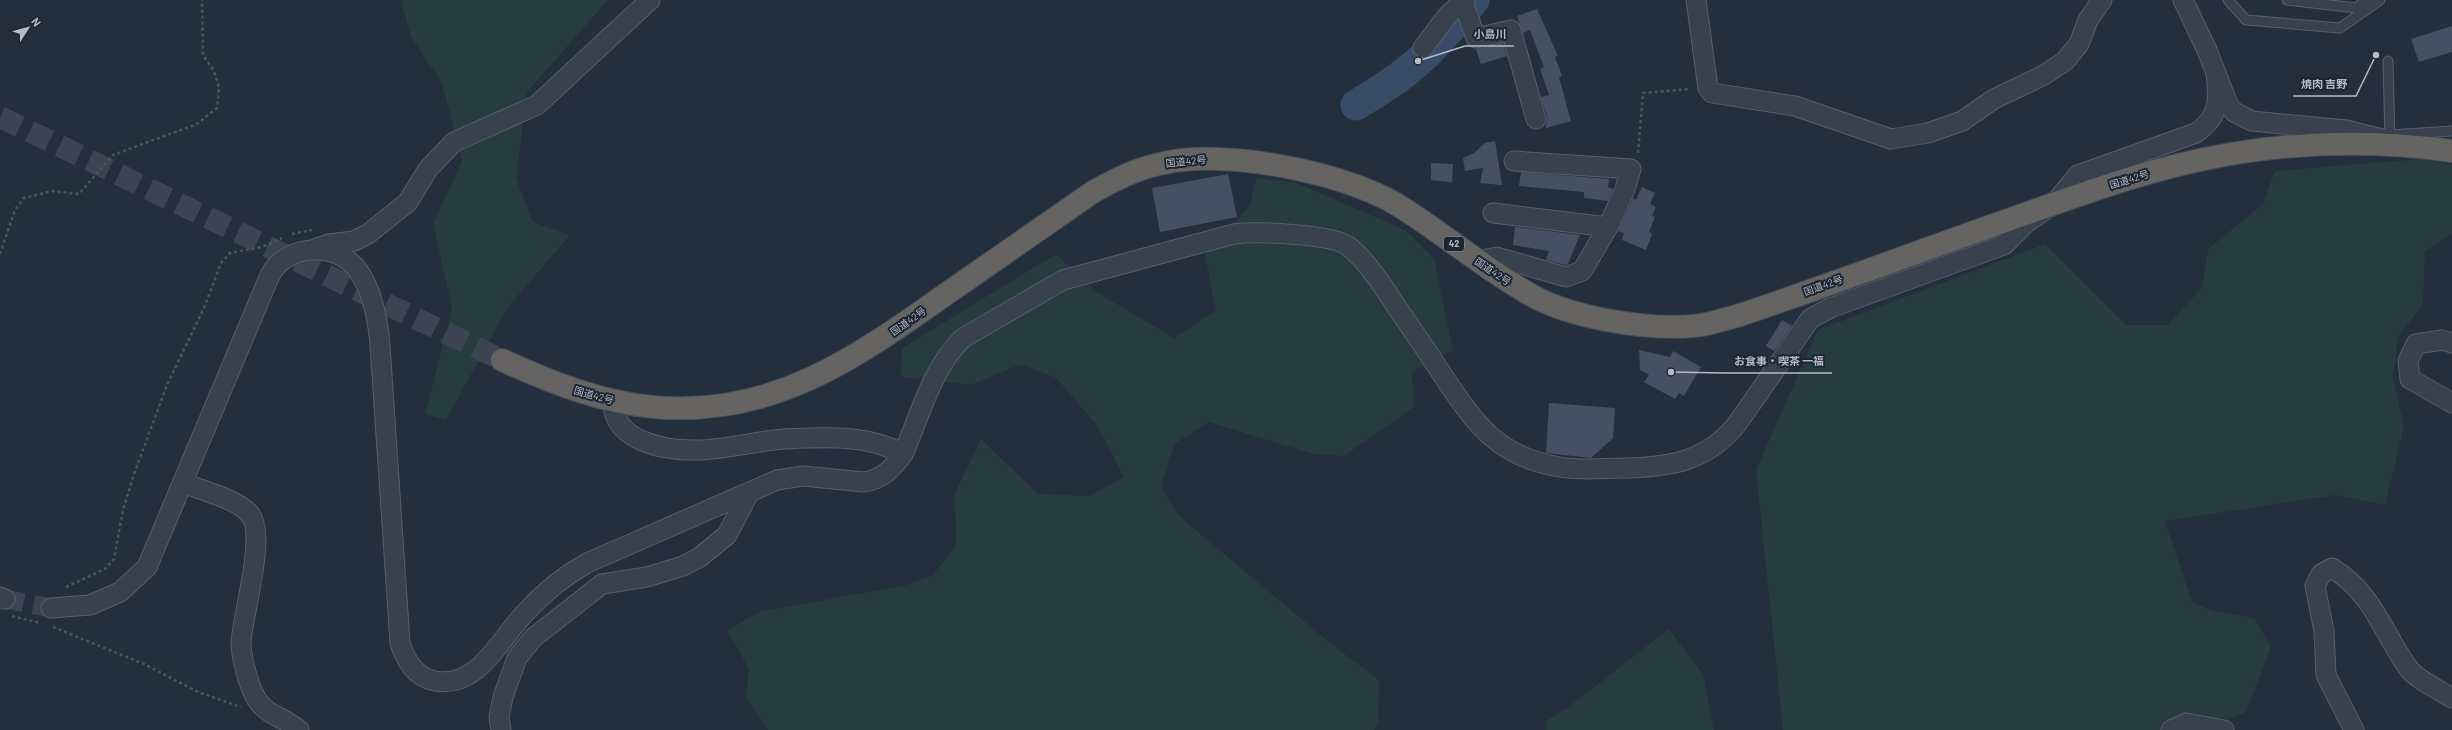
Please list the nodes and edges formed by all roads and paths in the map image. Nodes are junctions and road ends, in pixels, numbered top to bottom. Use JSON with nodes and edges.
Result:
{"nodes":[{"id":1,"x":202,"y":0,"type":"edge"},
{"id":2,"x":650,"y":0,"type":"edge"},
{"id":3,"x":1696,"y":0,"type":"edge"},
{"id":4,"x":2102,"y":0,"type":"edge"},
{"id":5,"x":2183,"y":0,"type":"edge"},
{"id":6,"x":2228,"y":0,"type":"edge"},
{"id":7,"x":2287,"y":0,"type":"edge"},
{"id":8,"x":2367,"y":0,"type":"edge"},
{"id":9,"x":2380,"y":0,"type":"edge"},
{"id":10,"x":1464,"y":1,"type":"edge"},
{"id":11,"x":1423,"y":48,"type":"dead end"},
{"id":12,"x":2388,"y":61,"type":"dead end"},
{"id":13,"x":2216,"y":74,"type":"junction"},
{"id":14,"x":1708,"y":88,"type":"junction"},
{"id":15,"x":1536,"y":119,"type":"dead end"},
{"id":16,"x":2452,"y":131,"type":"edge"},
{"id":17,"x":2390,"y":138,"type":"junction"},
{"id":18,"x":2413,"y":146,"type":"junction"},
{"id":19,"x":2452,"y":151,"type":"edge"},
{"id":20,"x":1514,"y":160,"type":"dead end"},
{"id":21,"x":1631,"y":169,"type":"junction"},
{"id":22,"x":2054,"y":204,"type":"junction"},
{"id":23,"x":1493,"y":213,"type":"dead end"},
{"id":24,"x":1608,"y":227,"type":"junction"},
{"id":25,"x":318,"y":229,"type":"dead end"},
{"id":26,"x":289,"y":235,"type":"dead end"},
{"id":27,"x":285,"y":237,"type":"dead end"},
{"id":28,"x":314,"y":249,"type":"junction"},
{"id":29,"x":0,"y":254,"type":"edge"},
{"id":30,"x":1477,"y":261,"type":"junction"},
{"id":31,"x":2452,"y":343,"type":"edge"},
{"id":32,"x":502,"y":360,"type":"tunnel mouth"},
{"id":33,"x":613,"y":401,"type":"junction"},
{"id":34,"x":2452,"y":403,"type":"edge"},
{"id":35,"x":903,"y":454,"type":"junction"},
{"id":36,"x":183,"y":483,"type":"junction"},
{"id":37,"x":749,"y":493,"type":"junction"},
{"id":38,"x":62,"y":588,"type":"dead end"},
{"id":39,"x":4,"y":604,"type":"edge"},
{"id":40,"x":45,"y":612,"type":"joint"},
{"id":41,"x":37,"y":622,"type":"junction"},
{"id":42,"x":2452,"y":698,"type":"edge"},
{"id":43,"x":242,"y":708,"type":"dead end"},
{"id":44,"x":299,"y":730,"type":"edge"},
{"id":45,"x":501,"y":730,"type":"edge"},
{"id":46,"x":2171,"y":730,"type":"edge"},
{"id":47,"x":2224,"y":730,"type":"edge"},
{"id":48,"x":2354,"y":730,"type":"edge"}],
"edges":[{"from":1,"to":29,"type":"path"},
{"from":2,"to":28,"type":"street"},
{"from":3,"to":14,"type":"street"},
{"from":4,"to":14,"type":"street"},
{"from":5,"to":13,"type":"street"},
{"from":6,"to":9,"type":"lane"},
{"from":7,"to":8,"type":"lane"},
{"from":10,"to":11,"type":"street"},
{"from":10,"to":15,"type":"street"},
{"from":12,"to":17,"type":"lane"},
{"from":13,"to":17,"type":"street"},
{"from":13,"to":22,"type":"street"},
{"from":14,"to":21,"type":"path"},
{"from":16,"to":17,"type":"lane"},
{"from":17,"to":18,"type":"street"},
{"from":18,"to":19,"type":"highway","name":"国道42号","number":"42"},
{"from":18,"to":22,"type":"highway","name":"国道42号","number":"42"},
{"from":20,"to":21,"type":"street"},
{"from":21,"to":24,"type":"street"},
{"from":22,"to":30,"type":"highway","name":"国道42号","number":"42"},
{"from":22,"to":35,"type":"street"},
{"from":23,"to":24,"type":"street"},
{"from":24,"to":30,"type":"street"},
{"from":25,"to":26,"type":"path"},
{"from":27,"to":38,"type":"path"},
{"from":28,"to":36,"type":"street"},
{"from":28,"to":37,"type":"street"},
{"from":30,"to":33,"type":"highway","name":"国道42号","number":"42"},
{"from":31,"to":34,"type":"street"},
{"from":32,"to":33,"type":"highway","name":"国道42号","number":"42"},
{"from":33,"to":35,"type":"street"},
{"from":35,"to":37,"type":"street"},
{"from":36,"to":40,"type":"street"},
{"from":36,"to":44,"type":"street"},
{"from":37,"to":45,"type":"street"},
{"from":39,"to":41,"type":"path"},
{"from":40,"to":41,"type":"path"},
{"from":41,"to":43,"type":"path"},
{"from":42,"to":48,"type":"street"},
{"from":46,"to":47,"type":"street"}]}
